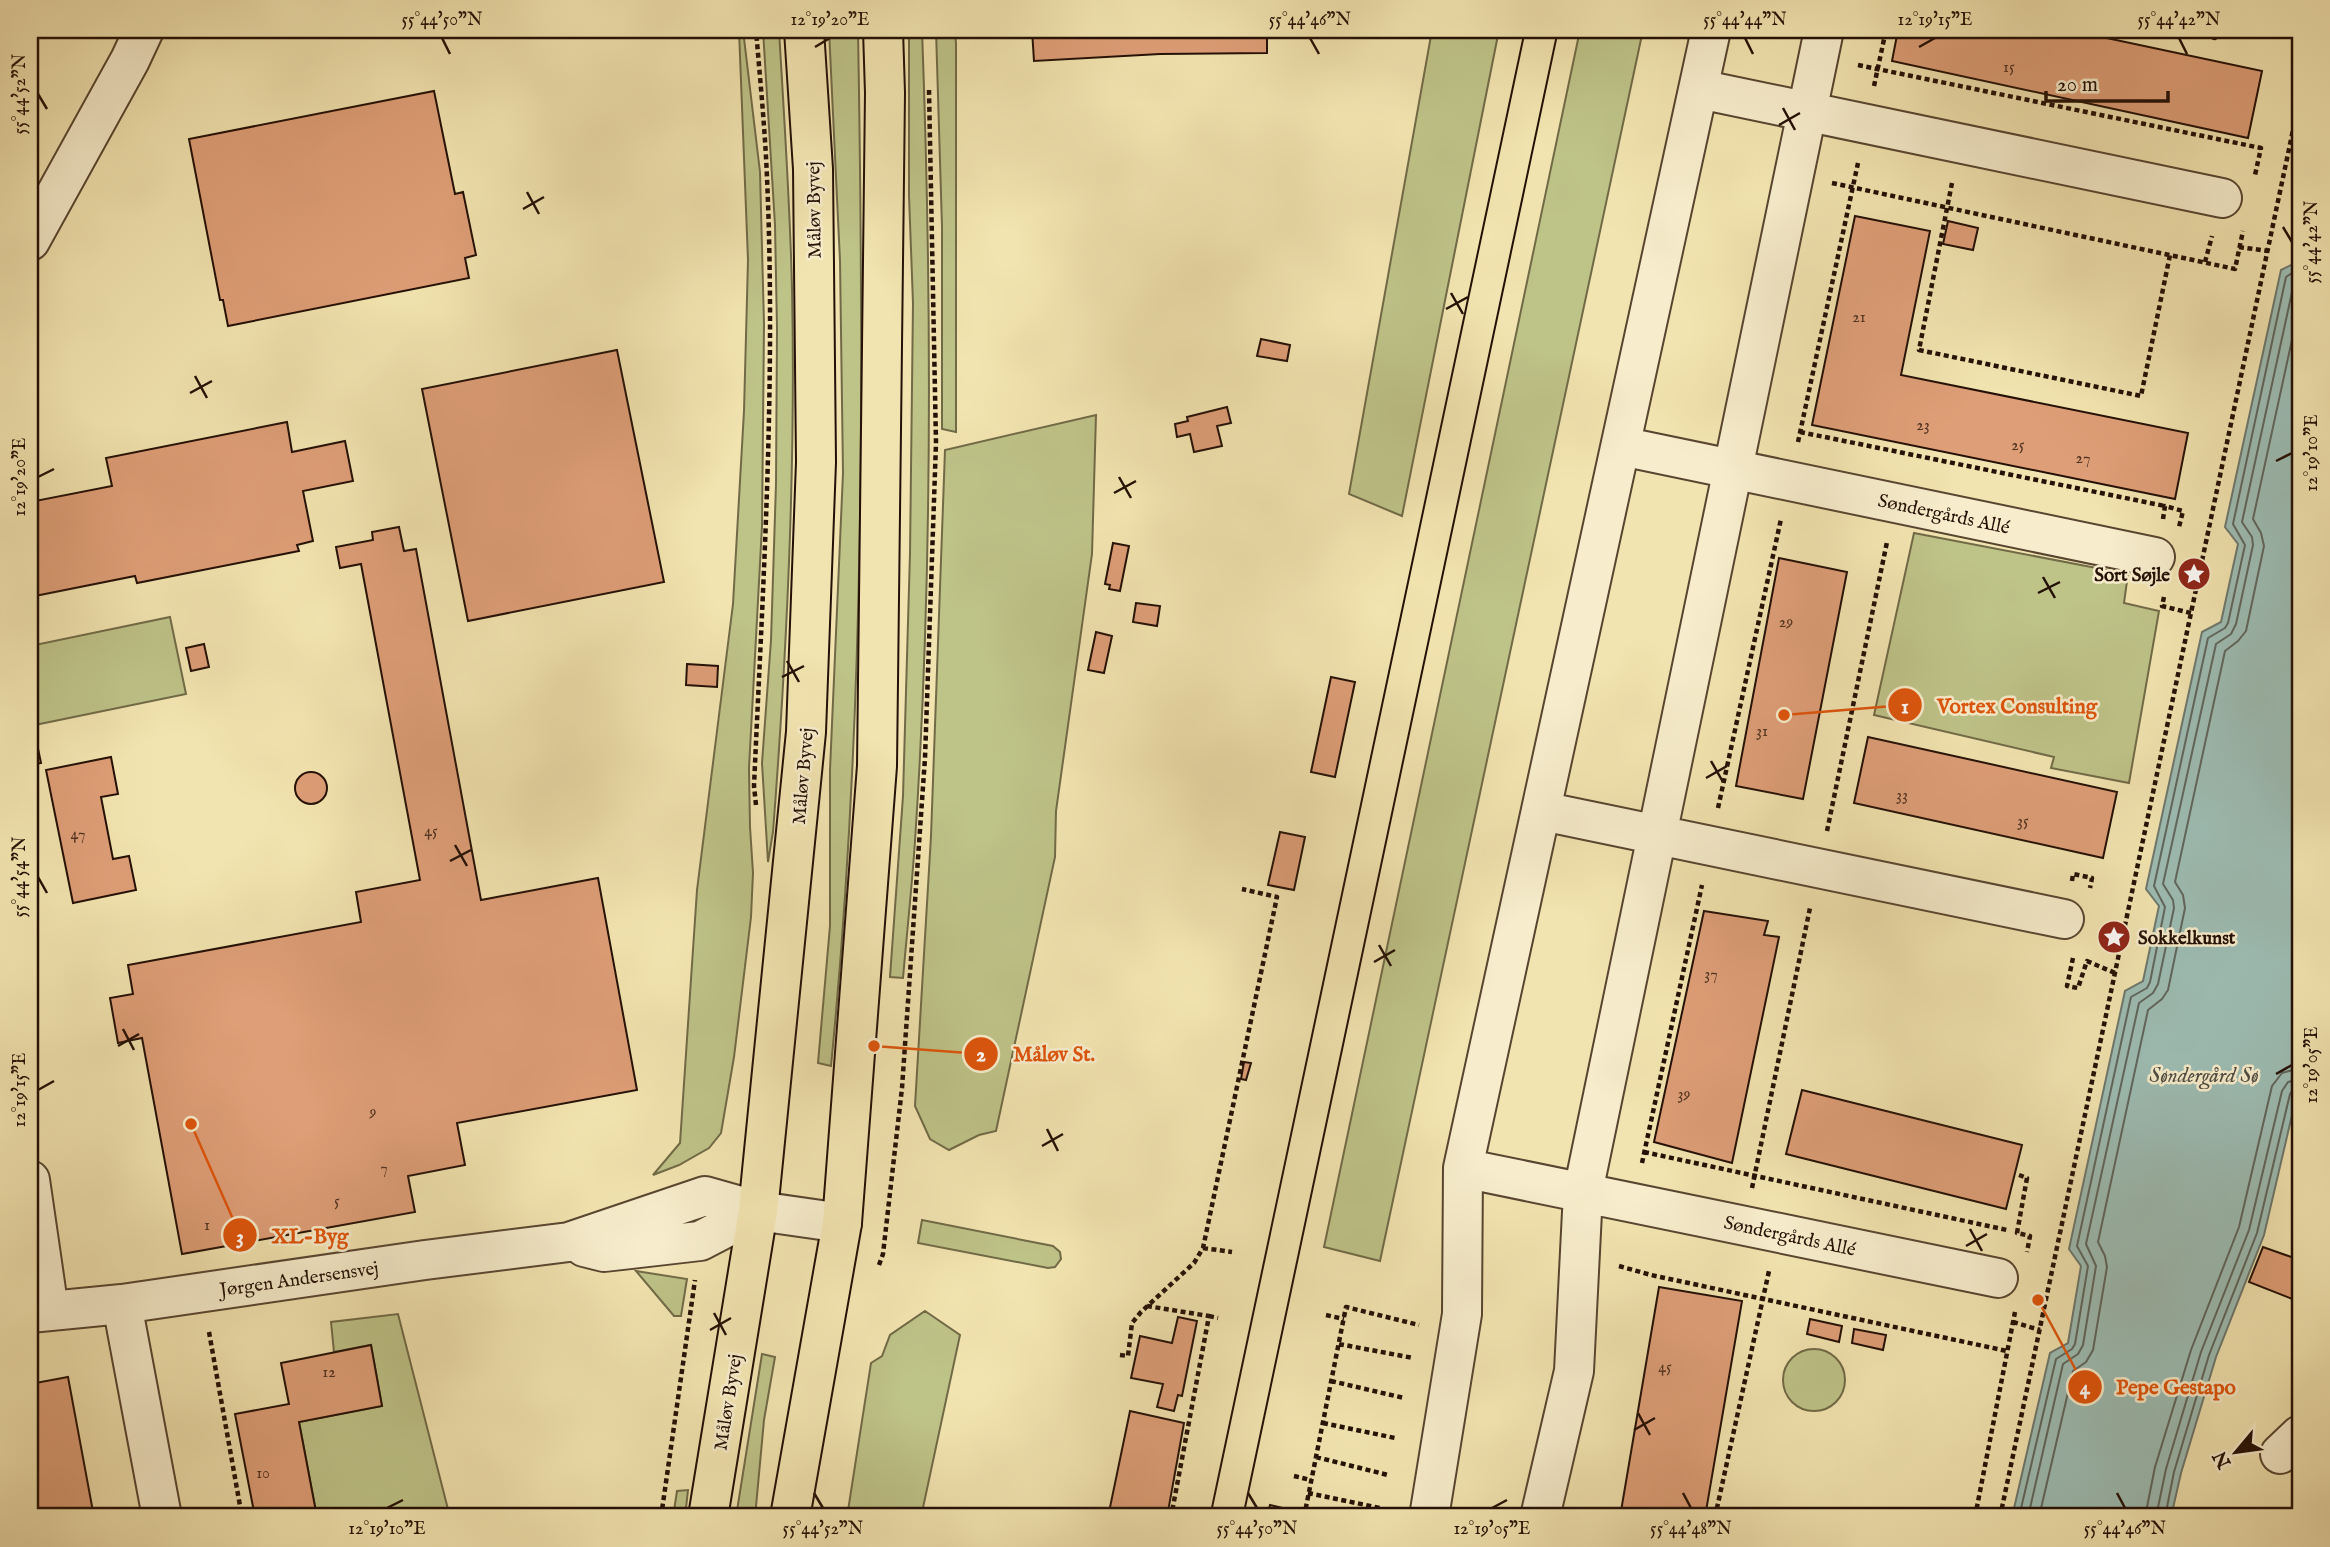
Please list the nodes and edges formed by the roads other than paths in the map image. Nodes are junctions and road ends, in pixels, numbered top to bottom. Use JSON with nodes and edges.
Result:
{"nodes":[{"id":1,"x":144,"y":30,"type":"edge"},
{"id":2,"x":804,"y":30,"type":"edge"},
{"id":3,"x":883,"y":30,"type":"edge"},
{"id":4,"x":1712,"y":30,"type":"edge"},
{"id":5,"x":1824,"y":30,"type":"edge"},
{"id":6,"x":1699,"y":89,"type":"junction"},
{"id":7,"x":1807,"y":111,"type":"junction"},
{"id":8,"x":2222,"y":198,"type":"dead end"},
{"id":9,"x":30,"y":241,"type":"edge"},
{"id":10,"x":1620,"y":446,"type":"junction"},
{"id":11,"x":1733,"y":469,"type":"junction"},
{"id":12,"x":2155,"y":557,"type":"dead end"},
{"id":13,"x":1542,"y":811,"type":"junction"},
{"id":14,"x":1657,"y":834,"type":"junction"},
{"id":15,"x":2064,"y":919,"type":"dead end"},
{"id":16,"x":1463,"y":1168,"type":"junction"},
{"id":17,"x":30,"y":1180,"type":"edge"},
{"id":18,"x":1583,"y":1192,"type":"junction"},
{"id":19,"x":758,"y":1211,"type":"junction"},
{"id":20,"x":33,"y":1218,"type":"edge"},
{"id":21,"x":842,"y":1223,"type":"junction"},
{"id":22,"x":569,"y":1242,"type":"junction"},
{"id":23,"x":1998,"y":1278,"type":"dead end"},
{"id":24,"x":122,"y":1304,"type":"junction"},
{"id":25,"x":40,"y":1312,"type":"edge"},
{"id":26,"x":162,"y":1517,"type":"edge"},
{"id":27,"x":708,"y":1517,"type":"edge"},
{"id":28,"x":790,"y":1517,"type":"edge"},
{"id":29,"x":1429,"y":1517,"type":"edge"},
{"id":30,"x":1541,"y":1517,"type":"edge"}],
"edges":[{"from":1,"to":9,"type":"street"},
{"from":2,"to":19,"type":"main road","name":"Måløv Byvej"},
{"from":3,"to":21,"type":"main road"},
{"from":4,"to":6,"type":"street"},
{"from":5,"to":7,"type":"street"},
{"from":6,"to":7,"type":"street"},
{"from":6,"to":10,"type":"street"},
{"from":7,"to":8,"type":"street"},
{"from":7,"to":11,"type":"street"},
{"from":10,"to":11,"type":"street","name":"Søndergårds Allé"},
{"from":10,"to":13,"type":"street"},
{"from":11,"to":12,"type":"street","name":"Søndergårds Allé"},
{"from":11,"to":14,"type":"street"},
{"from":13,"to":14,"type":"street"},
{"from":13,"to":16,"type":"street"},
{"from":14,"to":15,"type":"street"},
{"from":14,"to":18,"type":"street"},
{"from":16,"to":18,"type":"street","name":"Søndergårds Allé"},
{"from":16,"to":29,"type":"street"},
{"from":17,"to":20,"type":"street"},
{"from":18,"to":23,"type":"street","name":"Søndergårds Allé"},
{"from":18,"to":30,"type":"street"},
{"from":19,"to":21,"type":"street","name":"Jørgen Andersensvej"},
{"from":19,"to":22,"type":"street","name":"Jørgen Andersensvej"},
{"from":19,"to":22,"type":"street","name":"Jørgen Andersensvej"},
{"from":19,"to":27,"type":"main road","name":"Måløv Byvej"},
{"from":20,"to":25,"type":"street"},
{"from":21,"to":28,"type":"main road"},
{"from":22,"to":24,"type":"street","name":"Jørgen Andersensvej"},
{"from":24,"to":25,"type":"street","name":"Jørgen Andersensvej"},
{"from":24,"to":26,"type":"street"}]}
